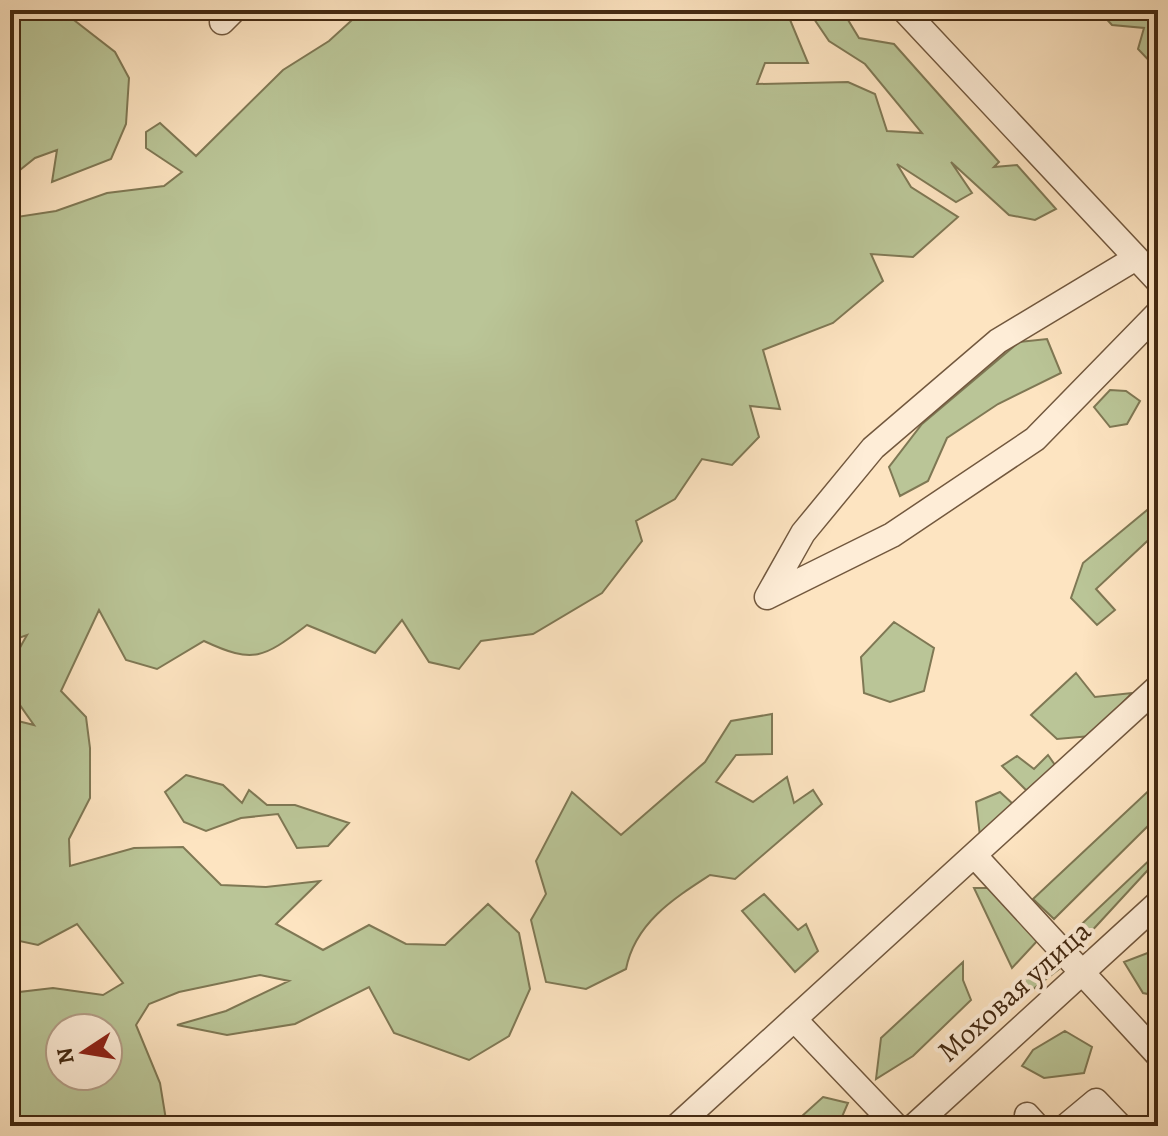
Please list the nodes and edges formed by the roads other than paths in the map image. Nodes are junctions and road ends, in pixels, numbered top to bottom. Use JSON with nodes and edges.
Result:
{"nodes":[{"id":1,"x":904,"y":10,"type":"edge"},
{"id":2,"x":1136,"y":258,"type":"junction"},
{"id":3,"x":1158,"y":281,"type":"edge"},
{"id":4,"x":1158,"y":313,"type":"edge"},
{"id":5,"x":1153,"y":700,"type":"edge"},
{"id":6,"x":974,"y":855,"type":"junction"},
{"id":7,"x":1158,"y":903,"type":"edge"},
{"id":8,"x":1083,"y":972,"type":"junction"},
{"id":9,"x":794,"y":1019,"type":"junction"},
{"id":10,"x":1158,"y":1055,"type":"edge"},
{"id":11,"x":677,"y":1126,"type":"edge"},
{"id":12,"x":896,"y":1126,"type":"edge"},
{"id":13,"x":914,"y":1126,"type":"edge"},
{"id":14,"x":1066,"y":1126,"type":"edge"},
{"id":15,"x":1120,"y":1126,"type":"edge"}],
"edges":[{"from":1,"to":2,"type":"street"},
{"from":2,"to":3,"type":"street"},
{"from":2,"to":4,"type":"street"},
{"from":5,"to":6,"type":"street"},
{"from":6,"to":8,"type":"street"},
{"from":6,"to":9,"type":"street"},
{"from":7,"to":8,"type":"street","name":"Моховая улица"},
{"from":8,"to":10,"type":"street"},
{"from":8,"to":13,"type":"street","name":"Моховая улица"},
{"from":9,"to":11,"type":"street"},
{"from":9,"to":12,"type":"street"},
{"from":14,"to":15,"type":"street"}]}
